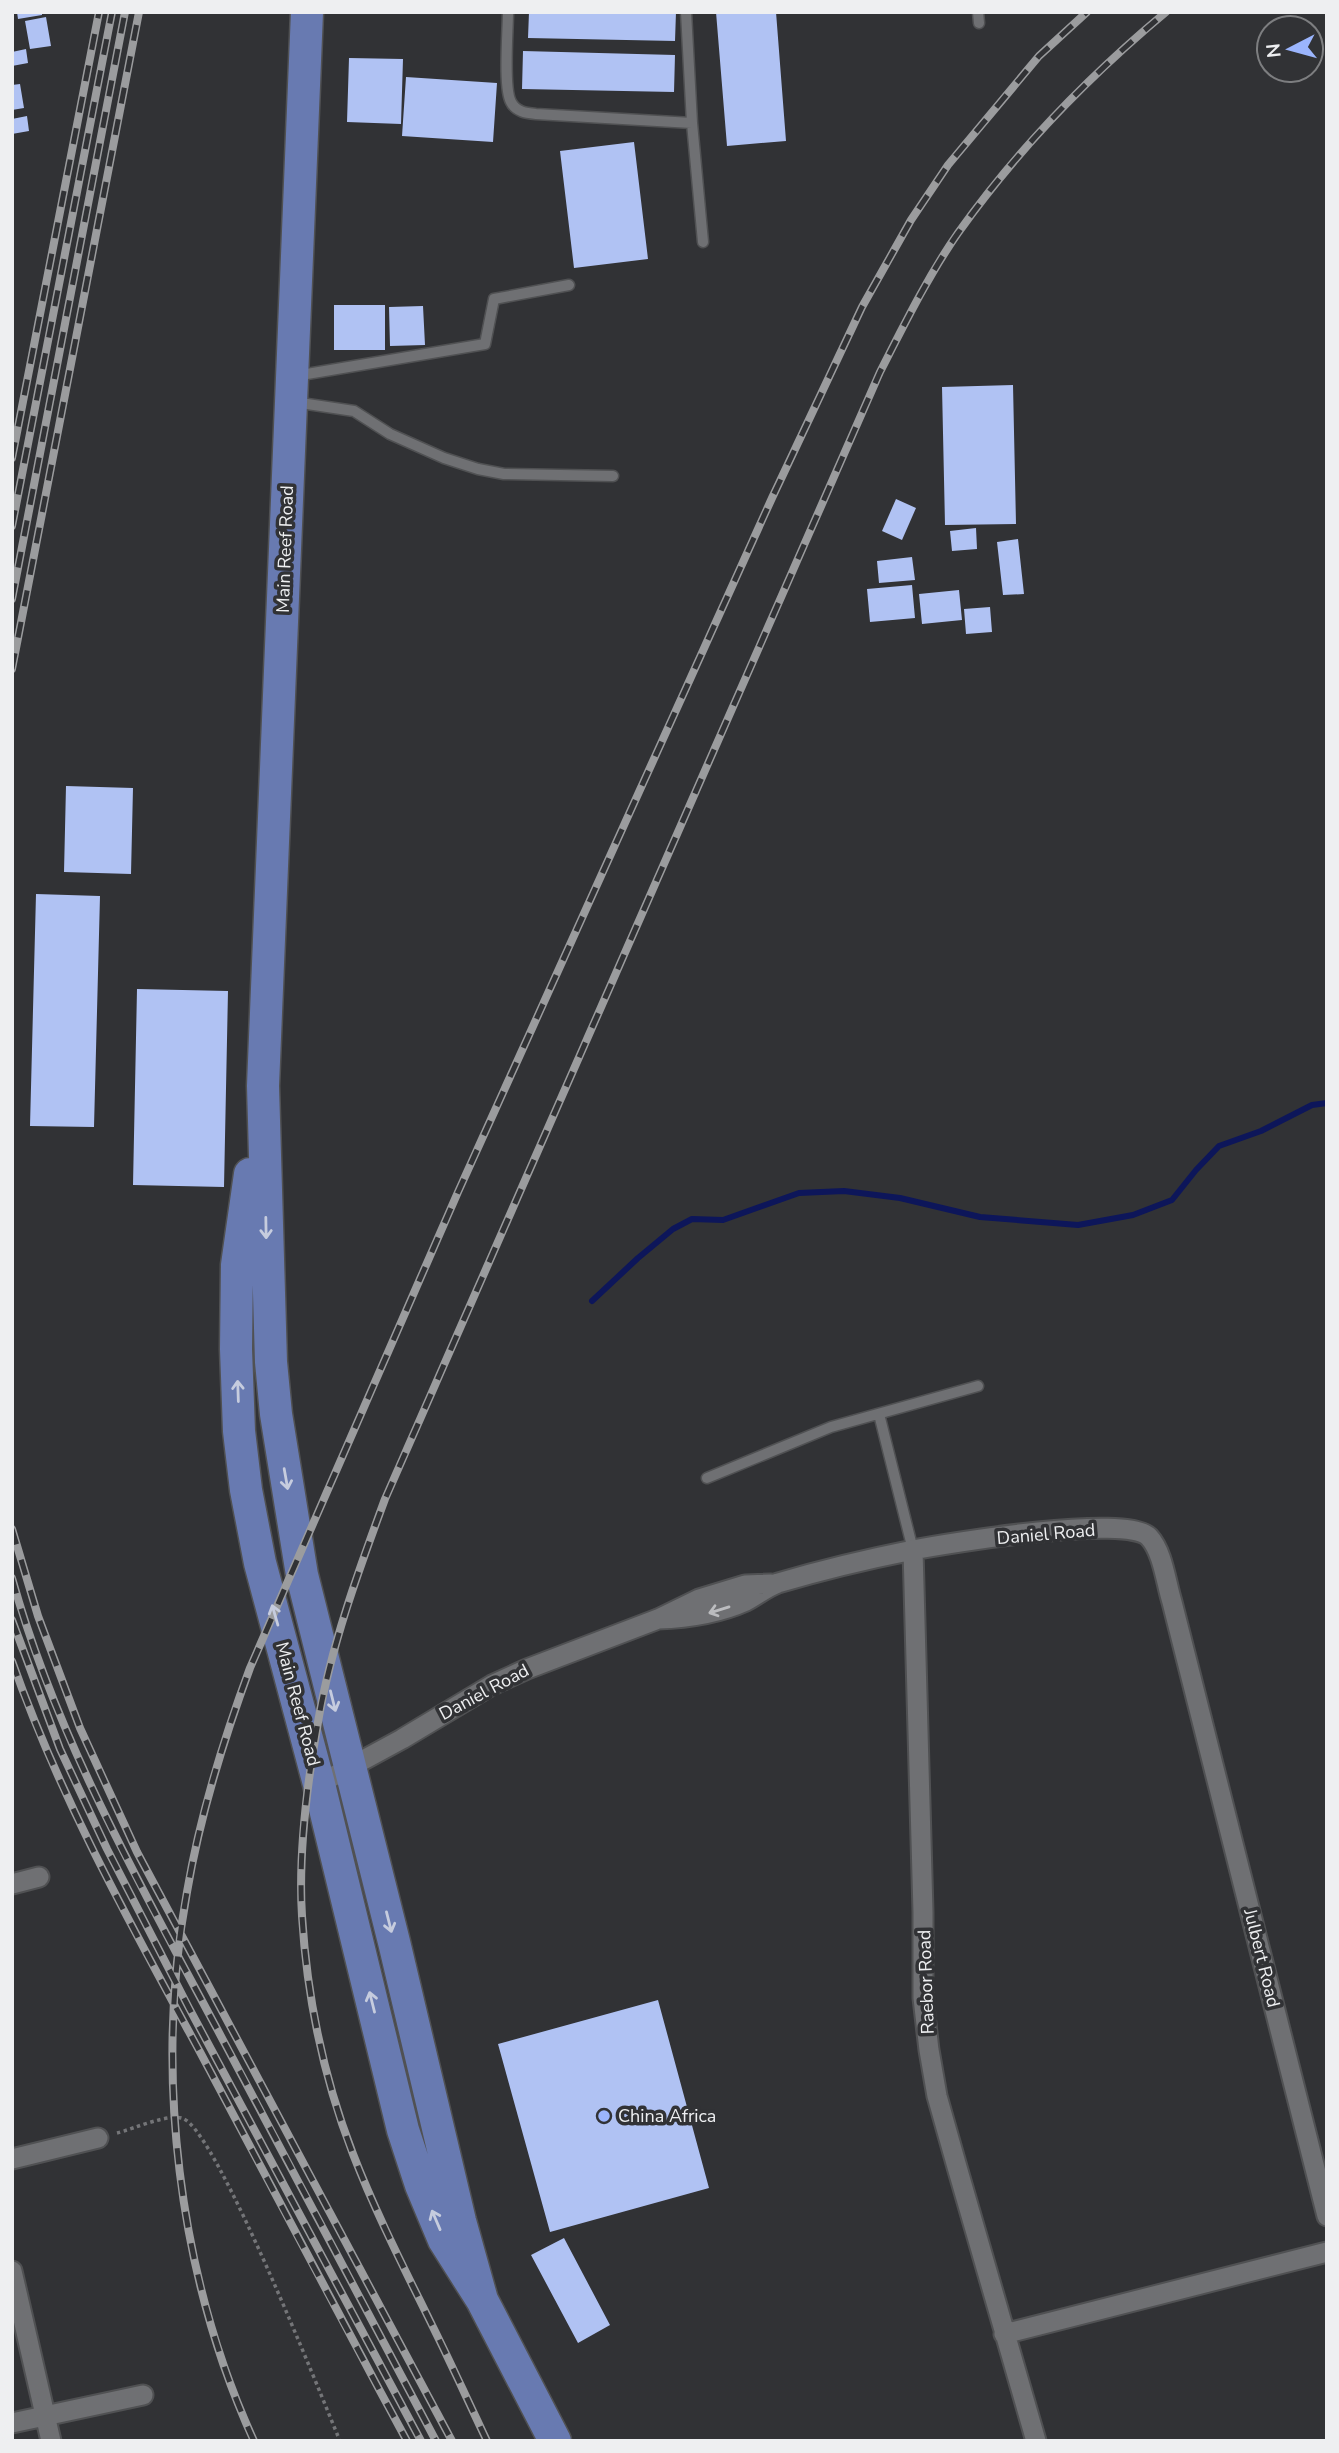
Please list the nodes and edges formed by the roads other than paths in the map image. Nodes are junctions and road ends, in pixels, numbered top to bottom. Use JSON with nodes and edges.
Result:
{"nodes":[{"id":1,"x":307,"y":12,"type":"edge"},
{"id":2,"x":508,"y":12,"type":"edge"},
{"id":3,"x":685,"y":12,"type":"edge"},
{"id":4,"x":692,"y":123,"type":"junction"},
{"id":5,"x":703,"y":242,"type":"dead end"},
{"id":6,"x":569,"y":285,"type":"dead end"},
{"id":7,"x":291,"y":389,"type":"junction"},
{"id":8,"x":613,"y":476,"type":"dead end"},
{"id":9,"x":263,"y":1086,"type":"junction"},
{"id":10,"x":978,"y":1386,"type":"dead end"},
{"id":11,"x":879,"y":1414,"type":"junction"},
{"id":12,"x":707,"y":1478,"type":"dead end"},
{"id":13,"x":913,"y":1550,"type":"junction"},
{"id":14,"x":318,"y":1641,"type":"junction"},
{"id":15,"x":286,"y":1656,"type":"junction"},
{"id":16,"x":1197,"y":1700,"type":"joint"},
{"id":17,"x":349,"y":1768,"type":"junction"},
{"id":18,"x":319,"y":1784,"type":"junction"},
{"id":19,"x":38,"y":1877,"type":"dead end"},
{"id":20,"x":12,"y":1884,"type":"edge"},
{"id":21,"x":99,"y":2138,"type":"road end"},
{"id":22,"x":12,"y":2159,"type":"edge"},
{"id":23,"x":1327,"y":2216,"type":"edge"},
{"id":24,"x":1327,"y":2252,"type":"edge"},
{"id":25,"x":12,"y":2271,"type":"edge"},
{"id":26,"x":482,"y":2300,"type":"junction"},
{"id":27,"x":1004,"y":2334,"type":"junction"},
{"id":28,"x":143,"y":2395,"type":"dead end"},
{"id":29,"x":45,"y":2416,"type":"junction"},
{"id":30,"x":12,"y":2423,"type":"edge"},
{"id":31,"x":51,"y":2441,"type":"edge"},
{"id":32,"x":555,"y":2441,"type":"edge"},
{"id":33,"x":1036,"y":2441,"type":"edge"}],
"edges":[{"from":1,"to":7,"type":"main road","name":"Main Reef Road"},
{"from":2,"to":4,"type":"lane"},
{"from":3,"to":4,"type":"lane"},
{"from":4,"to":5,"type":"lane"},
{"from":6,"to":7,"type":"lane"},
{"from":7,"to":8,"type":"lane"},
{"from":7,"to":9,"type":"main road","name":"Main Reef Road"},
{"from":9,"to":14,"type":"main road","name":"Main Reef Road","one_way":true},
{"from":15,"to":9,"type":"main road","name":"Main Reef Road","one_way":true},
{"from":10,"to":11,"type":"lane"},
{"from":11,"to":12,"type":"lane"},
{"from":11,"to":13,"type":"lane"},
{"from":13,"to":16,"type":"street","name":"Daniel Road"},
{"from":13,"to":17,"type":"street","name":"Daniel Road"},
{"from":13,"to":27,"type":"street","name":"Raebor Road"},
{"from":14,"to":15,"type":"main road"},
{"from":14,"to":17,"type":"main road","name":"Main Reef Road","one_way":true},
{"from":15,"to":18,"type":"main road","name":"Main Reef Road"},
{"from":16,"to":23,"type":"street","name":"Julbert Road"},
{"from":17,"to":18,"type":"street","name":"Daniel Road"},
{"from":17,"to":26,"type":"main road","name":"Main Reef Road","one_way":true},
{"from":26,"to":18,"type":"main road","name":"Main Reef Road","one_way":true},
{"from":19,"to":20,"type":"street"},
{"from":21,"to":22,"type":"street"},
{"from":24,"to":27,"type":"street"},
{"from":25,"to":29,"type":"street"},
{"from":26,"to":32,"type":"main road","name":"Main Reef Road"},
{"from":27,"to":33,"type":"street","name":"Raebor Road"},
{"from":28,"to":29,"type":"street"},
{"from":29,"to":30,"type":"street"},
{"from":29,"to":31,"type":"street"}]}
